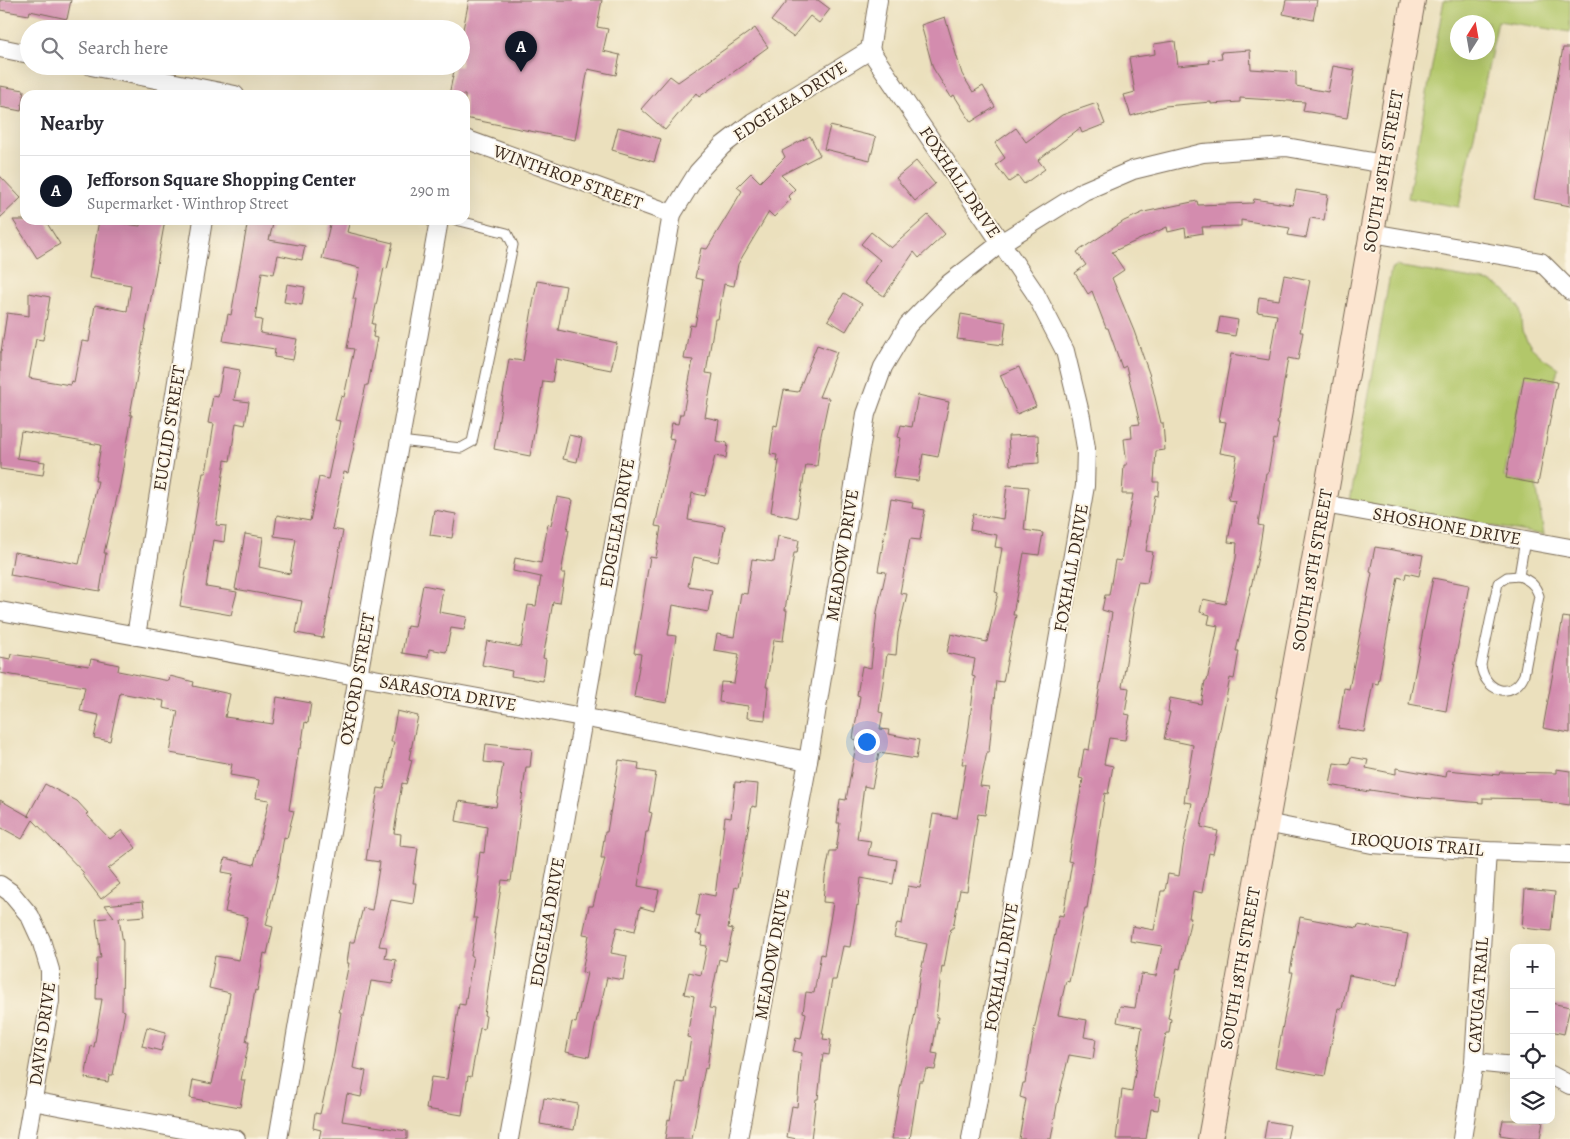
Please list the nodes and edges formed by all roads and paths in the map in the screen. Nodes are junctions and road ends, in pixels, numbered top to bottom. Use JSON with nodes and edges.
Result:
{"nodes":[{"id":1,"x":878,"y":0,"type":"edge"},
{"id":2,"x":1413,"y":0,"type":"edge"},
{"id":3,"x":0,"y":48,"type":"edge"},
{"id":4,"x":870,"y":50,"type":"junction"},
{"id":5,"x":20,"y":52,"type":"edge"},
{"id":6,"x":135,"y":75,"type":"edge"},
{"id":7,"x":208,"y":90,"type":"edge"},
{"id":8,"x":470,"y":141,"type":"edge"},
{"id":9,"x":1384,"y":164,"type":"junction"},
{"id":10,"x":672,"y":214,"type":"junction"},
{"id":11,"x":470,"y":224,"type":"edge"},
{"id":12,"x":202,"y":225,"type":"edge"},
{"id":13,"x":438,"y":225,"type":"edge"},
{"id":14,"x":1372,"y":233,"type":"junction"},
{"id":15,"x":1001,"y":243,"type":"junction"},
{"id":16,"x":1570,"y":291,"type":"edge"},
{"id":17,"x":400,"y":441,"type":"junction"},
{"id":18,"x":1324,"y":504,"type":"junction"},
{"id":19,"x":1526,"y":540,"type":"junction"},
{"id":20,"x":1570,"y":548,"type":"edge"},
{"id":21,"x":1520,"y":576,"type":"junction"},
{"id":22,"x":0,"y":611,"type":"edge"},
{"id":23,"x":136,"y":636,"type":"junction"},
{"id":24,"x":358,"y":676,"type":"junction"},
{"id":25,"x":582,"y":717,"type":"junction"},
{"id":26,"x":808,"y":761,"type":"junction"},
{"id":27,"x":1266,"y":823,"type":"junction"},
{"id":28,"x":1487,"y":851,"type":"junction"},
{"id":29,"x":1570,"y":854,"type":"edge"},
{"id":30,"x":0,"y":884,"type":"edge"},
{"id":31,"x":1474,"y":1062,"type":"junction"},
{"id":32,"x":1510,"y":1066,"type":"edge"},
{"id":33,"x":1555,"y":1076,"type":"edge"},
{"id":34,"x":1570,"y":1085,"type":"edge"},
{"id":35,"x":32,"y":1101,"type":"junction"},
{"id":36,"x":26,"y":1139,"type":"edge"},
{"id":37,"x":236,"y":1139,"type":"edge"},
{"id":38,"x":278,"y":1139,"type":"edge"},
{"id":39,"x":509,"y":1139,"type":"edge"},
{"id":40,"x":738,"y":1139,"type":"edge"},
{"id":41,"x":971,"y":1139,"type":"edge"},
{"id":42,"x":1210,"y":1139,"type":"edge"},
{"id":43,"x":1462,"y":1139,"type":"edge"}],
"edges":[{"from":1,"to":4,"type":"street"},
{"from":2,"to":9,"type":"main road","name":"SOUTH 18TH STREET"},
{"from":3,"to":5,"type":"street"},
{"from":4,"to":10,"type":"street","name":"EDGELEA DRIVE"},
{"from":4,"to":15,"type":"street","name":"FOXHALL DRIVE"},
{"from":6,"to":7,"type":"street"},
{"from":8,"to":10,"type":"street","name":"WINTHROP STREET"},
{"from":9,"to":14,"type":"main road","name":"SOUTH 18TH STREET"},
{"from":9,"to":15,"type":"street","name":"MEADOW DRIVE"},
{"from":10,"to":25,"type":"street","name":"EDGELEA DRIVE"},
{"from":11,"to":17,"type":"lane"},
{"from":12,"to":23,"type":"street","name":"EUCLID STREET"},
{"from":13,"to":17,"type":"street","name":"OXFORD STREET"},
{"from":14,"to":16,"type":"street"},
{"from":14,"to":18,"type":"main road","name":"SOUTH 18TH STREET"},
{"from":15,"to":26,"type":"street","name":"MEADOW DRIVE"},
{"from":15,"to":41,"type":"street","name":"FOXHALL DRIVE"},
{"from":17,"to":24,"type":"street","name":"OXFORD STREET"},
{"from":18,"to":19,"type":"street","name":"SHOSHONE DRIVE"},
{"from":18,"to":27,"type":"main road","name":"SOUTH 18TH STREET"},
{"from":19,"to":20,"type":"street","name":"SHOSHONE DRIVE"},
{"from":19,"to":21,"type":"lane"},
{"from":21,"to":21,"type":"lane"},
{"from":22,"to":23,"type":"street","name":"SARASOTA DRIVE"},
{"from":23,"to":24,"type":"street","name":"SARASOTA DRIVE"},
{"from":24,"to":25,"type":"street","name":"SARASOTA DRIVE"},
{"from":24,"to":38,"type":"street","name":"OXFORD STREET"},
{"from":25,"to":26,"type":"street","name":"SARASOTA DRIVE"},
{"from":25,"to":39,"type":"street","name":"EDGELEA DRIVE"},
{"from":26,"to":40,"type":"street","name":"MEADOW DRIVE"},
{"from":27,"to":28,"type":"street","name":"IROQUOIS TRAIL"},
{"from":27,"to":42,"type":"main road","name":"SOUTH 18TH STREET"},
{"from":28,"to":29,"type":"street","name":"IROQUOIS TRAIL"},
{"from":28,"to":31,"type":"street","name":"CAYUGA TRAIL"},
{"from":30,"to":35,"type":"street","name":"DAVIS DRIVE"},
{"from":31,"to":32,"type":"street"},
{"from":31,"to":43,"type":"street","name":"CAYUGA TRAIL"},
{"from":33,"to":34,"type":"street"},
{"from":35,"to":36,"type":"street","name":"DAVIS DRIVE"},
{"from":35,"to":37,"type":"street"}]}
